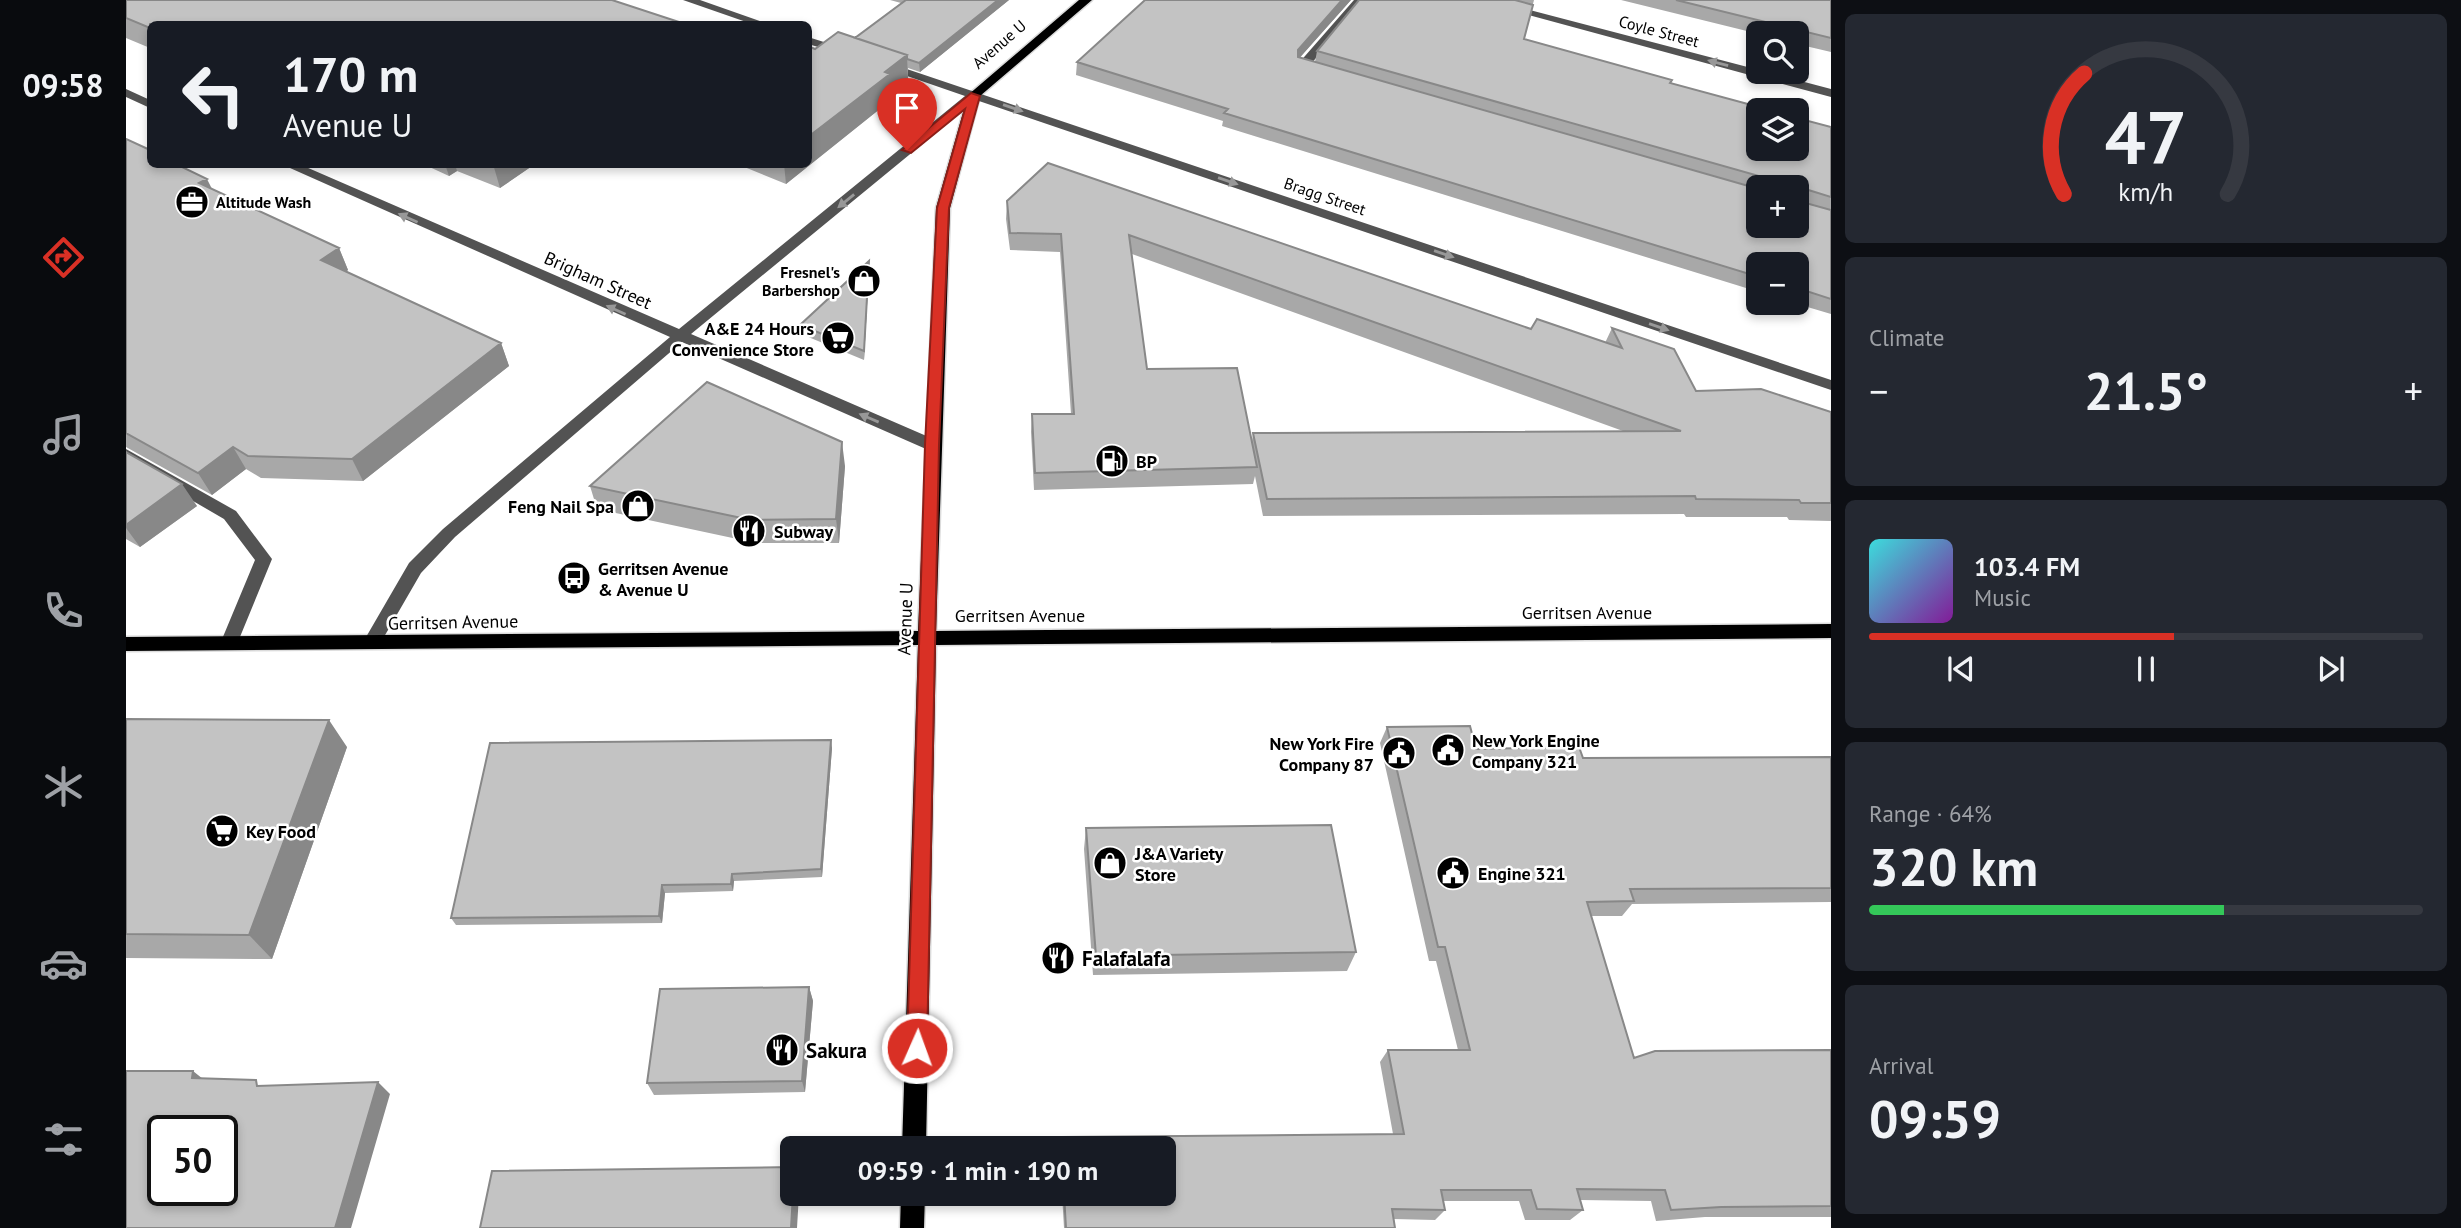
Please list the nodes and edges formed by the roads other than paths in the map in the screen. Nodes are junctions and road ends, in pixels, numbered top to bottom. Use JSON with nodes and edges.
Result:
{"nodes":[{"id":1,"x":689,"y":0,"type":"edge"},
{"id":2,"x":1086,"y":0,"type":"edge"},
{"id":3,"x":1360,"y":0,"type":"edge"},
{"id":4,"x":1479,"y":0,"type":"edge"},
{"id":5,"x":747,"y":21,"type":"edge"},
{"id":6,"x":812,"y":41,"type":"edge"},
{"id":7,"x":1329,"y":74,"type":"edge"},
{"id":8,"x":126,"y":93,"type":"edge"},
{"id":9,"x":1831,"y":93,"type":"edge"},
{"id":10,"x":974,"y":96,"type":"junction"},
{"id":11,"x":147,"y":103,"type":"edge"},
{"id":12,"x":296,"y":168,"type":"edge"},
{"id":13,"x":679,"y":337,"type":"junction"},
{"id":14,"x":1831,"y":385,"type":"edge"},
{"id":15,"x":932,"y":445,"type":"junction"},
{"id":16,"x":126,"y":454,"type":"edge"},
{"id":17,"x":1831,"y":631,"type":"edge"},
{"id":18,"x":927,"y":636,"type":"junction"},
{"id":19,"x":126,"y":644,"type":"edge"},
{"id":20,"x":229,"y":644,"type":"junction"},
{"id":21,"x":371,"y":644,"type":"junction"},
{"id":22,"x":914,"y":1136,"type":"edge"},
{"id":23,"x":913,"y":1206,"type":"edge"},
{"id":24,"x":912,"y":1228,"type":"edge"}],
"edges":[{"from":1,"to":5,"type":"street"},
{"from":2,"to":10,"type":"main road","name":"Avenue U"},
{"from":3,"to":7,"type":"street"},
{"from":9,"to":4,"type":"street","name":"Coyle Street","one_way":true},
{"from":6,"to":10,"type":"street","name":"Bragg Street"},
{"from":8,"to":11,"type":"street"},
{"from":10,"to":13,"type":"street","name":"Avenue U","one_way":true},
{"from":10,"to":14,"type":"street","name":"Bragg Street","one_way":true},
{"from":10,"to":15,"type":"main road","name":"Avenue U"},
{"from":13,"to":12,"type":"street","name":"Brigham Street","one_way":true},
{"from":15,"to":13,"type":"street","name":"Brigham Street","one_way":true},
{"from":13,"to":21,"type":"street","name":"Avenue U"},
{"from":15,"to":18,"type":"main road","name":"Avenue U"},
{"from":16,"to":20,"type":"street"},
{"from":17,"to":18,"type":"main road","name":"Gerritsen Avenue"},
{"from":18,"to":21,"type":"main road","name":"Gerritsen Avenue"},
{"from":18,"to":22,"type":"main road","name":"Avenue U"},
{"from":19,"to":20,"type":"main road","name":"Gerritsen Avenue"},
{"from":20,"to":21,"type":"main road","name":"Gerritsen Avenue"},
{"from":23,"to":24,"type":"main road"}]}
